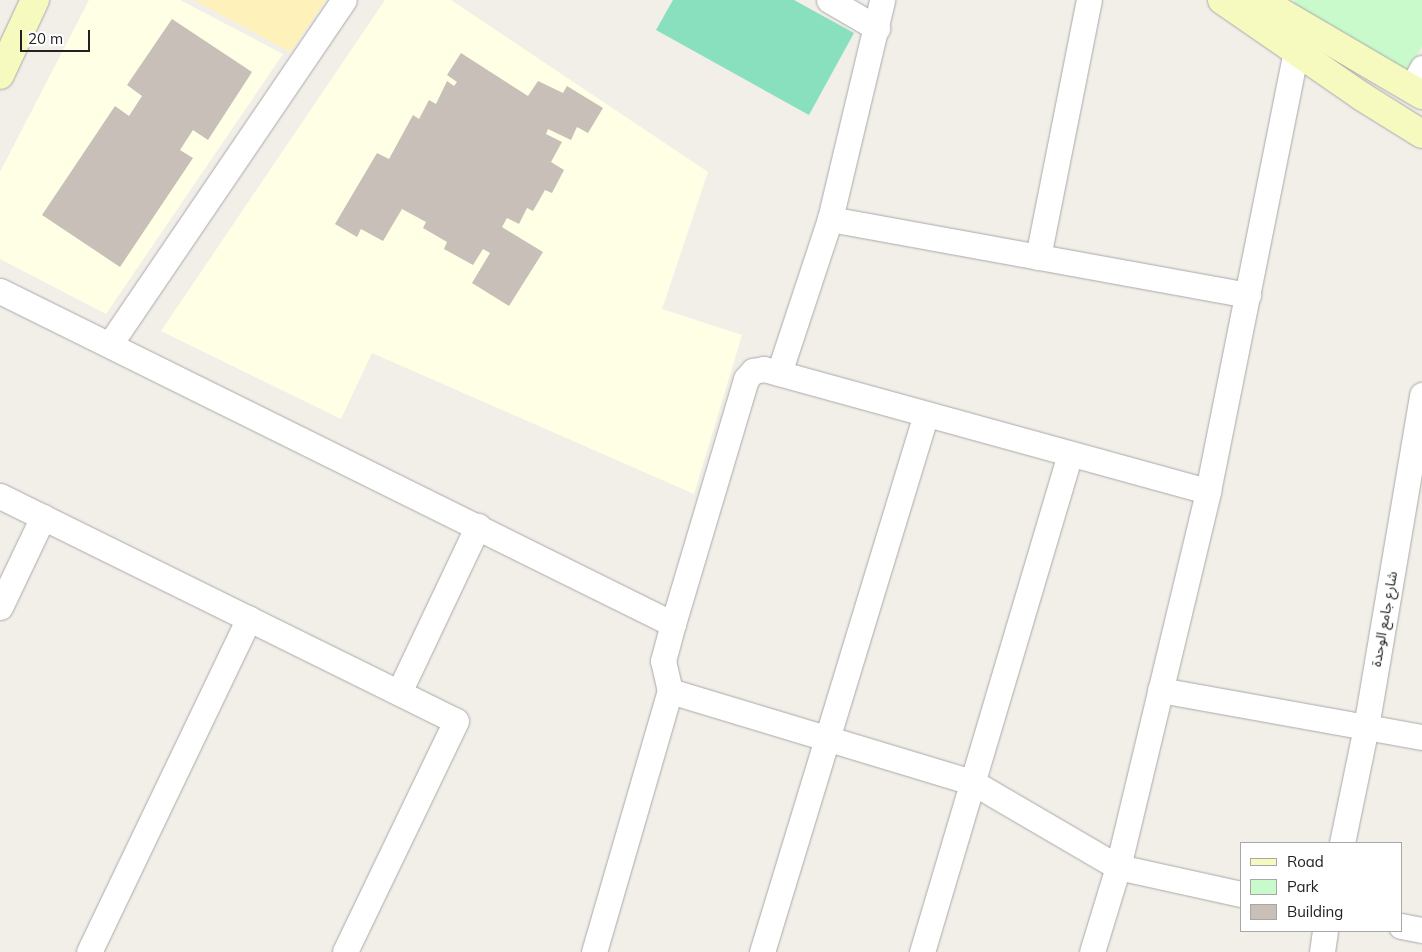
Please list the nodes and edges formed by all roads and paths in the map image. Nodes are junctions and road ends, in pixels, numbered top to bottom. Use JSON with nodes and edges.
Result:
{"nodes":[{"id":1,"x":35,"y":0,"type":"edge"},
{"id":2,"x":344,"y":0,"type":"edge"},
{"id":3,"x":829,"y":0,"type":"edge"},
{"id":4,"x":882,"y":0,"type":"edge"},
{"id":5,"x":1089,"y":0,"type":"edge"},
{"id":6,"x":1222,"y":0,"type":"edge"},
{"id":7,"x":1267,"y":2,"type":"edge"},
{"id":8,"x":877,"y":28,"type":"junction"},
{"id":9,"x":1296,"y":50,"type":"junction"},
{"id":10,"x":0,"y":75,"type":"edge"},
{"id":11,"x":1418,"y":84,"type":"edge"},
{"id":12,"x":1422,"y":134,"type":"edge"},
{"id":13,"x":830,"y":219,"type":"junction"},
{"id":14,"x":1038,"y":257,"type":"junction"},
{"id":15,"x":0,"y":290,"type":"edge"},
{"id":16,"x":1248,"y":295,"type":"junction"},
{"id":17,"x":110,"y":344,"type":"junction"},
{"id":18,"x":779,"y":373,"type":"junction"},
{"id":19,"x":1422,"y":395,"type":"edge"},
{"id":20,"x":926,"y":414,"type":"junction"},
{"id":21,"x":1070,"y":454,"type":"junction"},
{"id":22,"x":1208,"y":491,"type":"junction"},
{"id":23,"x":0,"y":496,"type":"edge"},
{"id":24,"x":43,"y":517,"type":"junction"},
{"id":25,"x":478,"y":526,"type":"junction"},
{"id":26,"x":0,"y":608,"type":"edge"},
{"id":27,"x":249,"y":618,"type":"junction"},
{"id":28,"x":673,"y":624,"type":"junction"},
{"id":29,"x":1160,"y":690,"type":"junction"},
{"id":30,"x":670,"y":691,"type":"junction"},
{"id":31,"x":398,"y":692,"type":"junction"},
{"id":32,"x":1366,"y":727,"type":"junction"},
{"id":33,"x":1422,"y":737,"type":"edge"},
{"id":34,"x":827,"y":740,"type":"junction"},
{"id":35,"x":974,"y":783,"type":"junction"},
{"id":36,"x":1342,"y":842,"type":"edge"},
{"id":37,"x":1118,"y":867,"type":"junction"},
{"id":38,"x":1240,"y":894,"type":"edge"},
{"id":39,"x":1402,"y":926,"type":"edge"},
{"id":40,"x":1422,"y":930,"type":"edge"},
{"id":41,"x":1325,"y":932,"type":"edge"},
{"id":42,"x":89,"y":952,"type":"edge"},
{"id":43,"x":345,"y":952,"type":"edge"},
{"id":44,"x":594,"y":952,"type":"edge"},
{"id":45,"x":762,"y":952,"type":"edge"},
{"id":46,"x":922,"y":952,"type":"edge"},
{"id":47,"x":1092,"y":952,"type":"edge"},
{"id":48,"x":1322,"y":952,"type":"edge"}],
"edges":[{"from":1,"to":10,"type":"main road"},
{"from":2,"to":17,"type":"street"},
{"from":3,"to":8,"type":"street"},
{"from":4,"to":8,"type":"street"},
{"from":5,"to":14,"type":"street"},
{"from":6,"to":9,"type":"main road"},
{"from":7,"to":11,"type":"main road"},
{"from":8,"to":13,"type":"street"},
{"from":9,"to":12,"type":"main road"},
{"from":9,"to":16,"type":"street"},
{"from":13,"to":14,"type":"street"},
{"from":13,"to":18,"type":"street"},
{"from":14,"to":16,"type":"street"},
{"from":15,"to":17,"type":"street"},
{"from":16,"to":22,"type":"street"},
{"from":17,"to":25,"type":"street"},
{"from":18,"to":20,"type":"street"},
{"from":18,"to":28,"type":"street"},
{"from":19,"to":32,"type":"street","name":"شارع جامع الوحدة"},
{"from":20,"to":21,"type":"street"},
{"from":20,"to":34,"type":"street"},
{"from":21,"to":22,"type":"street"},
{"from":21,"to":35,"type":"street"},
{"from":22,"to":29,"type":"street"},
{"from":23,"to":24,"type":"street"},
{"from":24,"to":26,"type":"street"},
{"from":24,"to":27,"type":"street"},
{"from":25,"to":28,"type":"street"},
{"from":25,"to":31,"type":"street"},
{"from":27,"to":31,"type":"street"},
{"from":27,"to":42,"type":"street"},
{"from":28,"to":30,"type":"street"},
{"from":29,"to":32,"type":"street"},
{"from":29,"to":37,"type":"street"},
{"from":30,"to":34,"type":"street"},
{"from":30,"to":44,"type":"street"},
{"from":31,"to":43,"type":"street"},
{"from":32,"to":33,"type":"street"},
{"from":32,"to":36,"type":"street","name":"شارع جامع الوحدة"},
{"from":34,"to":35,"type":"street"},
{"from":34,"to":45,"type":"street"},
{"from":35,"to":37,"type":"street"},
{"from":35,"to":46,"type":"street"},
{"from":37,"to":38,"type":"street"},
{"from":37,"to":47,"type":"street"},
{"from":39,"to":40,"type":"street"},
{"from":41,"to":48,"type":"street"}]}
